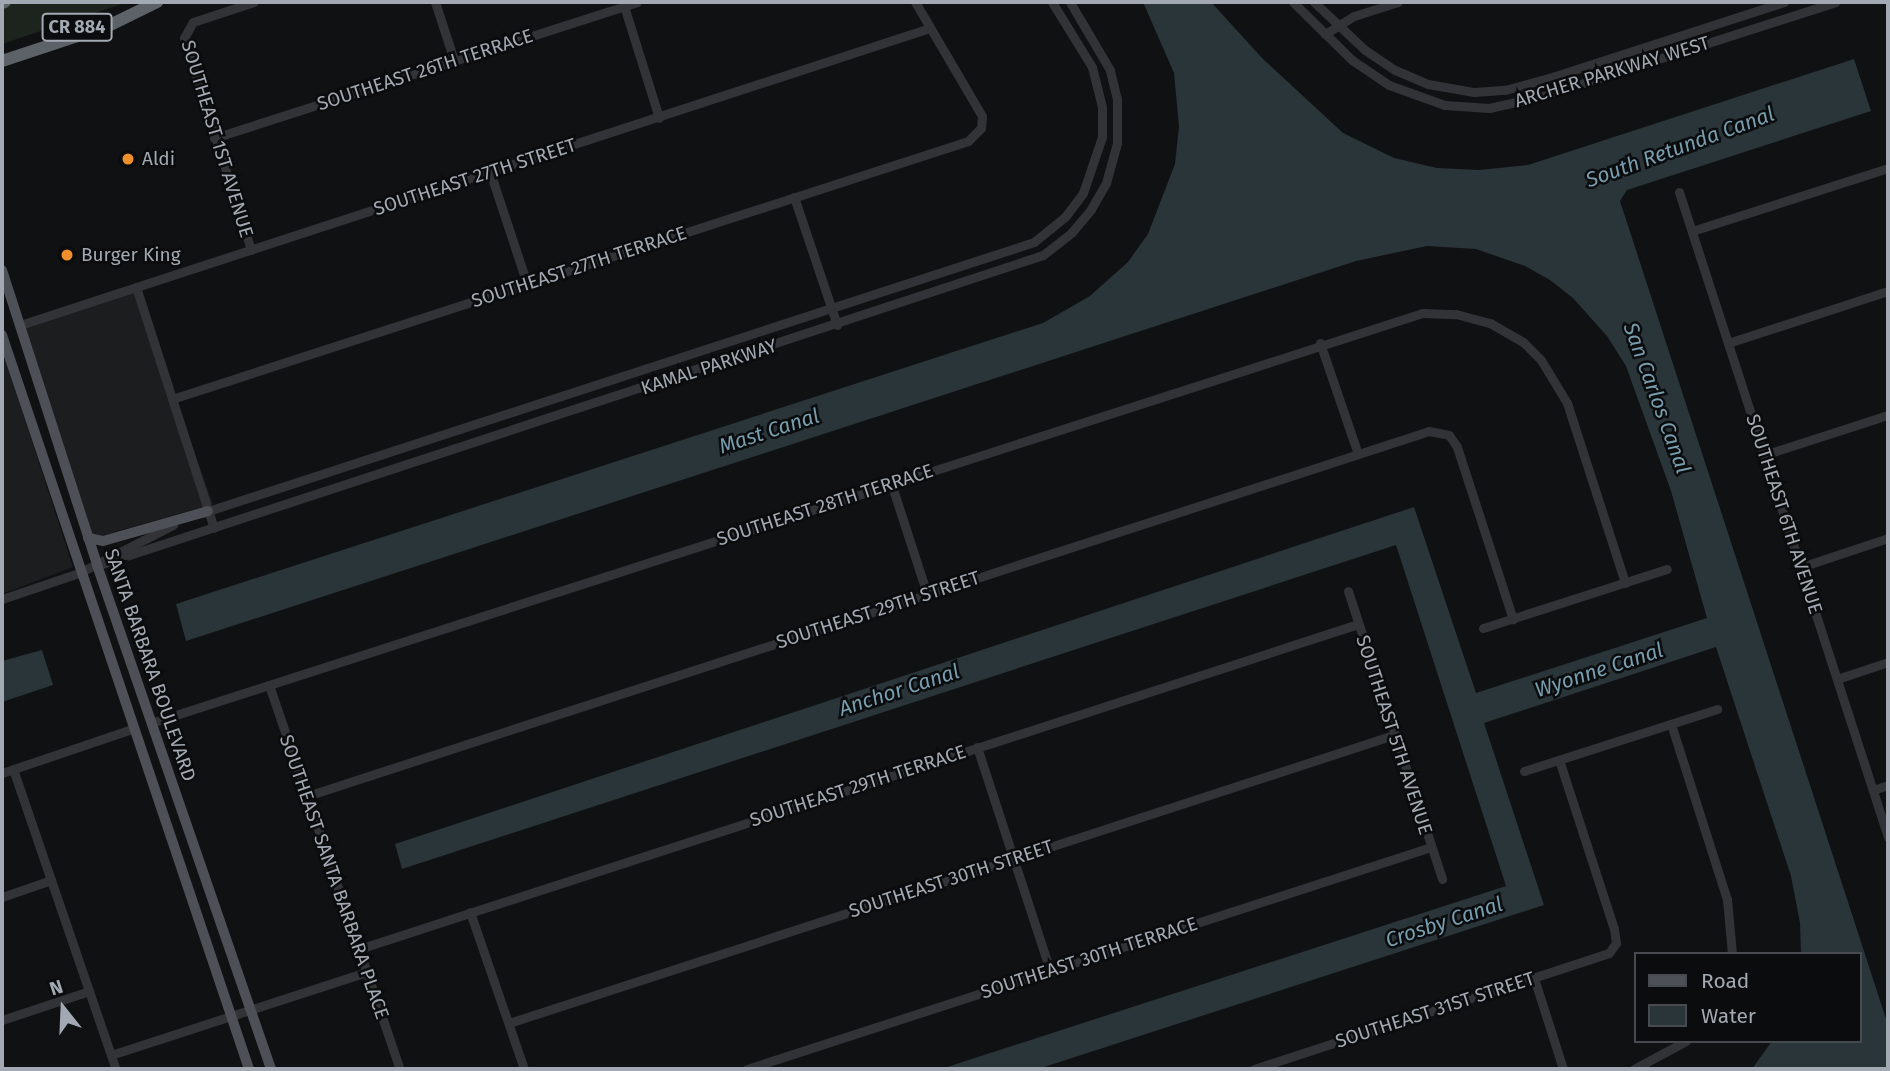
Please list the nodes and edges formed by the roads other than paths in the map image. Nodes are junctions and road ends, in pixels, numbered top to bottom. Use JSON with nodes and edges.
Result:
{"nodes":[{"id":1,"x":155,"y":2,"type":"edge"},
{"id":2,"x":254,"y":2,"type":"edge"},
{"id":3,"x":435,"y":2,"type":"edge"},
{"id":4,"x":636,"y":2,"type":"edge"},
{"id":5,"x":915,"y":2,"type":"edge"},
{"id":6,"x":1052,"y":2,"type":"edge"},
{"id":7,"x":1070,"y":2,"type":"edge"},
{"id":8,"x":1293,"y":2,"type":"edge"},
{"id":9,"x":1314,"y":2,"type":"edge"},
{"id":10,"x":1398,"y":2,"type":"edge"},
{"id":11,"x":1784,"y":2,"type":"edge"},
{"id":12,"x":1835,"y":2,"type":"edge"},
{"id":13,"x":624,"y":6,"type":"junction"},
{"id":14,"x":1339,"y":24,"type":"junction"},
{"id":15,"x":930,"y":28,"type":"junction"},
{"id":16,"x":1325,"y":34,"type":"junction"},
{"id":17,"x":2,"y":52,"type":"edge"},
{"id":18,"x":454,"y":60,"type":"junction"},
{"id":19,"x":2,"y":61,"type":"edge"},
{"id":20,"x":659,"y":118,"type":"junction"},
{"id":21,"x":214,"y":138,"type":"junction"},
{"id":22,"x":1888,"y":168,"type":"edge"},
{"id":23,"x":490,"y":173,"type":"junction"},
{"id":24,"x":1679,"y":192,"type":"dead end"},
{"id":25,"x":794,"y":197,"type":"junction"},
{"id":26,"x":1692,"y":231,"type":"junction"},
{"id":27,"x":250,"y":250,"type":"junction"},
{"id":28,"x":2,"y":270,"type":"edge"},
{"id":29,"x":527,"y":284,"type":"junction"},
{"id":30,"x":136,"y":287,"type":"junction"},
{"id":31,"x":1888,"y":291,"type":"edge"},
{"id":32,"x":832,"y":311,"type":"junction"},
{"id":33,"x":20,"y":325,"type":"junction"},
{"id":34,"x":837,"y":326,"type":"junction"},
{"id":35,"x":2,"y":335,"type":"edge"},
{"id":36,"x":1728,"y":343,"type":"junction"},
{"id":37,"x":1320,"y":344,"type":"junction"},
{"id":38,"x":172,"y":399,"type":"junction"},
{"id":39,"x":1888,"y":415,"type":"edge"},
{"id":40,"x":1357,"y":454,"type":"junction"},
{"id":41,"x":1765,"y":455,"type":"junction"},
{"id":42,"x":891,"y":484,"type":"junction"},
{"id":43,"x":208,"y":511,"type":"junction"},
{"id":44,"x":214,"y":528,"type":"junction"},
{"id":45,"x":88,"y":538,"type":"junction"},
{"id":46,"x":1888,"y":538,"type":"edge"},
{"id":47,"x":97,"y":565,"type":"junction"},
{"id":48,"x":1801,"y":567,"type":"junction"},
{"id":49,"x":1667,"y":569,"type":"dead end"},
{"id":50,"x":79,"y":573,"type":"junction"},
{"id":51,"x":1625,"y":583,"type":"junction"},
{"id":52,"x":1348,"y":591,"type":"dead end"},
{"id":53,"x":927,"y":594,"type":"junction"},
{"id":54,"x":2,"y":599,"type":"edge"},
{"id":55,"x":1513,"y":619,"type":"junction"},
{"id":56,"x":1358,"y":624,"type":"junction"},
{"id":57,"x":1483,"y":628,"type":"dead end"},
{"id":58,"x":1888,"y":662,"type":"edge"},
{"id":59,"x":1837,"y":679,"type":"junction"},
{"id":60,"x":269,"y":685,"type":"junction"},
{"id":61,"x":1717,"y":709,"type":"dead end"},
{"id":62,"x":151,"y":723,"type":"junction"},
{"id":63,"x":1671,"y":724,"type":"junction"},
{"id":64,"x":132,"y":729,"type":"junction"},
{"id":65,"x":1394,"y":735,"type":"junction"},
{"id":66,"x":977,"y":747,"type":"junction"},
{"id":67,"x":1559,"y":760,"type":"junction"},
{"id":68,"x":13,"y":769,"type":"junction"},
{"id":69,"x":1524,"y":771,"type":"dead end"},
{"id":70,"x":2,"y":773,"type":"edge"},
{"id":71,"x":1888,"y":785,"type":"edge"},
{"id":72,"x":1873,"y":790,"type":"junction"},
{"id":73,"x":307,"y":796,"type":"junction"},
{"id":74,"x":1888,"y":837,"type":"edge"},
{"id":75,"x":1431,"y":847,"type":"junction"},
{"id":76,"x":1013,"y":859,"type":"junction"},
{"id":77,"x":1441,"y":879,"type":"dead end"},
{"id":78,"x":51,"y":880,"type":"junction"},
{"id":79,"x":2,"y":897,"type":"edge"},
{"id":80,"x":470,"y":912,"type":"junction"},
{"id":81,"x":359,"y":948,"type":"junction"},
{"id":82,"x":1732,"y":952,"type":"edge"},
{"id":83,"x":1050,"y":971,"type":"junction"},
{"id":84,"x":367,"y":972,"type":"junction"},
{"id":85,"x":1534,"y":978,"type":"junction"},
{"id":86,"x":89,"y":991,"type":"junction"},
{"id":87,"x":250,"y":1010,"type":"junction"},
{"id":88,"x":230,"y":1016,"type":"junction"},
{"id":89,"x":2,"y":1020,"type":"edge"},
{"id":90,"x":509,"y":1023,"type":"junction"},
{"id":91,"x":1682,"y":1043,"type":"edge"},
{"id":92,"x":111,"y":1055,"type":"junction"},
{"id":93,"x":116,"y":1069,"type":"edge"},
{"id":94,"x":248,"y":1069,"type":"edge"},
{"id":95,"x":271,"y":1069,"type":"edge"},
{"id":96,"x":400,"y":1069,"type":"edge"},
{"id":97,"x":524,"y":1069,"type":"edge"},
{"id":98,"x":747,"y":1069,"type":"edge"},
{"id":99,"x":1254,"y":1069,"type":"edge"},
{"id":100,"x":1563,"y":1069,"type":"edge"},
{"id":101,"x":1634,"y":1069,"type":"edge"}],
"edges":[{"from":1,"to":17,"type":"highway","number":"CR 884"},
{"from":1,"to":19,"type":"highway"},
{"from":2,"to":21,"type":"street","name":"SOUTHEAST 1ST AVENUE"},
{"from":3,"to":18,"type":"street"},
{"from":4,"to":13,"type":"street","name":"SOUTHEAST 26TH TERRACE"},
{"from":5,"to":15,"type":"street"},
{"from":6,"to":32,"type":"street","name":"KAMAL PARKWAY"},
{"from":7,"to":34,"type":"street","name":"KAMAL PARKWAY"},
{"from":8,"to":16,"type":"street","name":"ARCHER PARKWAY WEST"},
{"from":9,"to":14,"type":"street","name":"ARCHER PARKWAY WEST"},
{"from":10,"to":14,"type":"street"},
{"from":11,"to":14,"type":"street","name":"ARCHER PARKWAY WEST"},
{"from":12,"to":16,"type":"street","name":"ARCHER PARKWAY WEST"},
{"from":13,"to":18,"type":"street","name":"SOUTHEAST 26TH TERRACE"},
{"from":13,"to":20,"type":"street"},
{"from":14,"to":16,"type":"street"},
{"from":15,"to":20,"type":"street","name":"SOUTHEAST 27TH STREET"},
{"from":15,"to":25,"type":"street","name":"SOUTHEAST 27TH TERRACE"},
{"from":18,"to":21,"type":"street","name":"SOUTHEAST 26TH TERRACE"},
{"from":20,"to":23,"type":"street","name":"SOUTHEAST 27TH STREET"},
{"from":21,"to":27,"type":"street","name":"SOUTHEAST 1ST AVENUE"},
{"from":22,"to":26,"type":"street"},
{"from":23,"to":27,"type":"street","name":"SOUTHEAST 27TH STREET"},
{"from":23,"to":29,"type":"street"},
{"from":24,"to":26,"type":"street","name":"SOUTHEAST 6TH AVENUE"},
{"from":25,"to":29,"type":"street","name":"SOUTHEAST 27TH TERRACE"},
{"from":25,"to":32,"type":"street"},
{"from":26,"to":36,"type":"street","name":"SOUTHEAST 6TH AVENUE"},
{"from":27,"to":30,"type":"street","name":"SOUTHEAST 27TH STREET"},
{"from":28,"to":33,"type":"main road","name":"SANTA BARBARA BOULEVARD"},
{"from":29,"to":38,"type":"street","name":"SOUTHEAST 27TH TERRACE"},
{"from":30,"to":33,"type":"street","name":"SOUTHEAST 27TH STREET"},
{"from":30,"to":38,"type":"street"},
{"from":31,"to":36,"type":"street"},
{"from":32,"to":34,"type":"street"},
{"from":32,"to":43,"type":"street","name":"KAMAL PARKWAY"},
{"from":33,"to":45,"type":"main road","name":"SANTA BARBARA BOULEVARD"},
{"from":34,"to":44,"type":"street","name":"KAMAL PARKWAY"},
{"from":35,"to":50,"type":"main road","name":"SANTA BARBARA BOULEVARD"},
{"from":36,"to":41,"type":"street","name":"SOUTHEAST 6TH AVENUE"},
{"from":37,"to":40,"type":"street"},
{"from":37,"to":42,"type":"street","name":"SOUTHEAST 28TH TERRACE"},
{"from":37,"to":51,"type":"street","name":"SOUTHEAST 28TH TERRACE"},
{"from":38,"to":43,"type":"street"},
{"from":39,"to":41,"type":"street"},
{"from":40,"to":53,"type":"street","name":"SOUTHEAST 29TH STREET"},
{"from":40,"to":55,"type":"street","name":"SOUTHEAST 29TH STREET"},
{"from":41,"to":48,"type":"street","name":"SOUTHEAST 6TH AVENUE"},
{"from":42,"to":53,"type":"street"},
{"from":42,"to":60,"type":"street","name":"SOUTHEAST 28TH TERRACE"},
{"from":43,"to":44,"type":"street"},
{"from":43,"to":45,"type":"main road"},
{"from":43,"to":47,"type":"street","name":"KAMAL PARKWAY"},
{"from":44,"to":47,"type":"street","name":"KAMAL PARKWAY"},
{"from":45,"to":47,"type":"main road","name":"SANTA BARBARA BOULEVARD"},
{"from":46,"to":48,"type":"street"},
{"from":47,"to":50,"type":"street","name":"KAMAL PARKWAY"},
{"from":47,"to":62,"type":"main road","name":"SANTA BARBARA BOULEVARD"},
{"from":48,"to":59,"type":"street","name":"SOUTHEAST 6TH AVENUE"},
{"from":49,"to":51,"type":"street"},
{"from":50,"to":54,"type":"street","name":"KAMAL PARKWAY"},
{"from":50,"to":64,"type":"main road","name":"SANTA BARBARA BOULEVARD"},
{"from":51,"to":55,"type":"street"},
{"from":52,"to":56,"type":"street","name":"SOUTHEAST 5TH AVENUE"},
{"from":53,"to":73,"type":"street","name":"SOUTHEAST 29TH STREET"},
{"from":55,"to":57,"type":"street"},
{"from":56,"to":65,"type":"street","name":"SOUTHEAST 5TH AVENUE"},
{"from":56,"to":66,"type":"street","name":"SOUTHEAST 29TH TERRACE"},
{"from":58,"to":59,"type":"street"},
{"from":59,"to":72,"type":"street","name":"SOUTHEAST 6TH AVENUE"},
{"from":60,"to":62,"type":"street","name":"SOUTHEAST 28TH TERRACE"},
{"from":60,"to":73,"type":"street","name":"SOUTHEAST SANTA BARBARA PLACE"},
{"from":61,"to":63,"type":"street"},
{"from":62,"to":87,"type":"main road","name":"SANTA BARBARA BOULEVARD"},
{"from":63,"to":67,"type":"street"},
{"from":63,"to":82,"type":"street"},
{"from":64,"to":68,"type":"street"},
{"from":64,"to":88,"type":"main road","name":"SANTA BARBARA BOULEVARD"},
{"from":65,"to":75,"type":"street","name":"SOUTHEAST 5TH AVENUE"},
{"from":65,"to":76,"type":"street","name":"SOUTHEAST 30TH STREET"},
{"from":66,"to":76,"type":"street"},
{"from":66,"to":80,"type":"street","name":"SOUTHEAST 29TH TERRACE"},
{"from":67,"to":69,"type":"street"},
{"from":67,"to":85,"type":"street","name":"SOUTHEAST 31ST STREET"},
{"from":68,"to":70,"type":"street"},
{"from":68,"to":78,"type":"street"},
{"from":71,"to":72,"type":"street"},
{"from":72,"to":74,"type":"street","name":"SOUTHEAST 6TH AVENUE"},
{"from":73,"to":81,"type":"street","name":"SOUTHEAST SANTA BARBARA PLACE"},
{"from":75,"to":77,"type":"street","name":"SOUTHEAST 5TH AVENUE"},
{"from":75,"to":83,"type":"street","name":"SOUTHEAST 30TH TERRACE"},
{"from":76,"to":83,"type":"street"},
{"from":76,"to":90,"type":"street","name":"SOUTHEAST 30TH STREET"},
{"from":78,"to":79,"type":"street"},
{"from":78,"to":86,"type":"street"},
{"from":80,"to":81,"type":"street","name":"SOUTHEAST 29TH TERRACE"},
{"from":80,"to":90,"type":"street"},
{"from":81,"to":84,"type":"street","name":"SOUTHEAST SANTA BARBARA PLACE"},
{"from":83,"to":98,"type":"street","name":"SOUTHEAST 30TH TERRACE"},
{"from":84,"to":87,"type":"street"},
{"from":84,"to":96,"type":"street","name":"SOUTHEAST SANTA BARBARA PLACE"},
{"from":85,"to":99,"type":"street","name":"SOUTHEAST 31ST STREET"},
{"from":85,"to":100,"type":"street"},
{"from":86,"to":89,"type":"street"},
{"from":86,"to":92,"type":"street"},
{"from":87,"to":88,"type":"street"},
{"from":87,"to":95,"type":"main road","name":"SANTA BARBARA BOULEVARD"},
{"from":88,"to":92,"type":"street"},
{"from":88,"to":94,"type":"main road","name":"SANTA BARBARA BOULEVARD"},
{"from":90,"to":97,"type":"street"},
{"from":91,"to":101,"type":"street"},
{"from":92,"to":93,"type":"street"}]}
